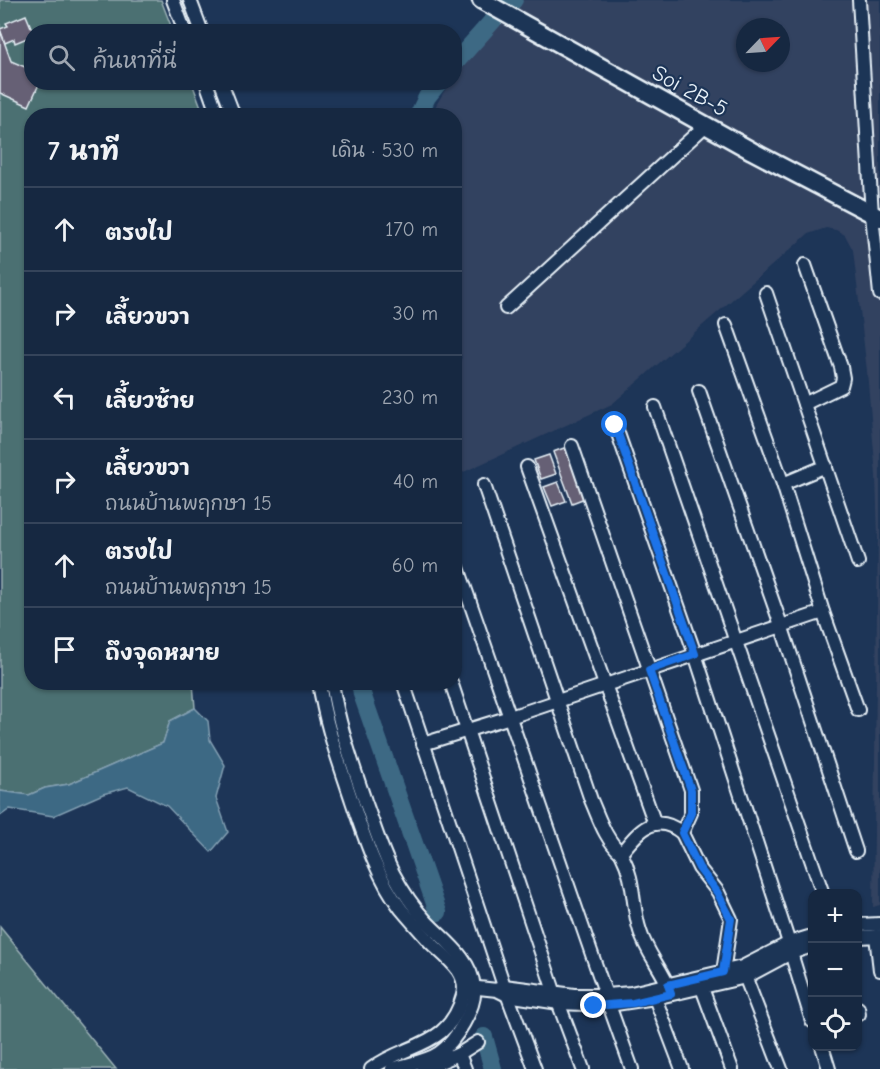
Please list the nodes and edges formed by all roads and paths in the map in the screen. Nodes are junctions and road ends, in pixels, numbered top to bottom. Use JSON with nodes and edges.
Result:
{"nodes":[{"id":1,"x":172,"y":0,"type":"edge"},
{"id":2,"x":190,"y":0,"type":"edge"},
{"id":3,"x":481,"y":0,"type":"edge"},
{"id":4,"x":859,"y":0,"type":"edge"},
{"id":5,"x":182,"y":24,"type":"edge"},
{"id":6,"x":199,"y":24,"type":"edge"},
{"id":7,"x":209,"y":90,"type":"edge"},
{"id":8,"x":224,"y":90,"type":"edge"},
{"id":9,"x":215,"y":108,"type":"edge"},
{"id":10,"x":231,"y":108,"type":"edge"},
{"id":11,"x":706,"y":125,"type":"junction"},
{"id":12,"x":876,"y":216,"type":"edge"},
{"id":13,"x":805,"y":265,"type":"dead end"},
{"id":14,"x":766,"y":292,"type":"dead end"},
{"id":15,"x":880,"y":294,"type":"edge"},
{"id":16,"x":506,"y":308,"type":"dead end"},
{"id":17,"x":726,"y":325,"type":"dead end"},
{"id":18,"x":699,"y":391,"type":"dead end"},
{"id":19,"x":804,"y":404,"type":"junction"},
{"id":20,"x":655,"y":407,"type":"dead end"},
{"id":21,"x":615,"y":425,"type":"dead end"},
{"id":22,"x":572,"y":446,"type":"dead end"},
{"id":23,"x":826,"y":466,"type":"junction"},
{"id":24,"x":528,"y":467,"type":"dead end"},
{"id":25,"x":783,"y":484,"type":"junction"},
{"id":26,"x":484,"y":485,"type":"dead end"},
{"id":27,"x":858,"y":562,"type":"dead end"},
{"id":28,"x":462,"y":578,"type":"edge"},
{"id":29,"x":822,"y":612,"type":"junction"},
{"id":30,"x":781,"y":625,"type":"junction"},
{"id":31,"x":737,"y":640,"type":"junction"},
{"id":32,"x":695,"y":654,"type":"junction"},
{"id":33,"x":649,"y":670,"type":"junction"},
{"id":34,"x":604,"y":685,"type":"junction"},
{"id":35,"x":321,"y":690,"type":"edge"},
{"id":36,"x":334,"y":690,"type":"edge"},
{"id":37,"x":406,"y":690,"type":"edge"},
{"id":38,"x":454,"y":690,"type":"edge"},
{"id":39,"x":557,"y":701,"type":"junction"},
{"id":40,"x":858,"y":710,"type":"dead end"},
{"id":41,"x":510,"y":717,"type":"junction"},
{"id":42,"x":468,"y":730,"type":"junction"},
{"id":43,"x":423,"y":744,"type":"junction"},
{"id":44,"x":655,"y":824,"type":"junction"},
{"id":45,"x":682,"y":833,"type":"junction"},
{"id":46,"x":856,"y":851,"type":"dead end"},
{"id":47,"x":621,"y":853,"type":"junction"},
{"id":48,"x":821,"y":889,"type":"edge"},
{"id":49,"x":862,"y":927,"type":"edge"},
{"id":50,"x":879,"y":932,"type":"edge"},
{"id":51,"x":862,"y":936,"type":"edge"},
{"id":52,"x":808,"y":939,"type":"edge"},
{"id":53,"x":808,"y":946,"type":"edge"},
{"id":54,"x":790,"y":948,"type":"junction"},
{"id":55,"x":880,"y":970,"type":"edge"},
{"id":56,"x":744,"y":972,"type":"junction"},
{"id":57,"x":725,"y":976,"type":"junction"},
{"id":58,"x":470,"y":987,"type":"junction"},
{"id":59,"x":702,"y":987,"type":"junction"},
{"id":60,"x":669,"y":989,"type":"junction"},
{"id":61,"x":503,"y":990,"type":"junction"},
{"id":62,"x":557,"y":998,"type":"junction"},
{"id":63,"x":656,"y":998,"type":"junction"},
{"id":64,"x":607,"y":1000,"type":"junction"},
{"id":65,"x":808,"y":1005,"type":"edge"},
{"id":66,"x":478,"y":1042,"type":"dead end"},
{"id":67,"x":823,"y":1051,"type":"edge"},
{"id":68,"x":459,"y":1054,"type":"junction"},
{"id":69,"x":371,"y":1069,"type":"edge"},
{"id":70,"x":392,"y":1069,"type":"edge"},
{"id":71,"x":424,"y":1069,"type":"edge"},
{"id":72,"x":465,"y":1069,"type":"edge"},
{"id":73,"x":535,"y":1069,"type":"edge"},
{"id":74,"x":583,"y":1069,"type":"edge"},
{"id":75,"x":632,"y":1069,"type":"edge"},
{"id":76,"x":682,"y":1069,"type":"edge"},
{"id":77,"x":732,"y":1069,"type":"edge"},
{"id":78,"x":781,"y":1069,"type":"edge"},
{"id":79,"x":829,"y":1069,"type":"edge"}],
"edges":[{"from":1,"to":5,"type":"street"},
{"from":2,"to":6,"type":"street"},
{"from":3,"to":11,"type":"street","name":"Soi 2B-5"},
{"from":4,"to":12,"type":"street"},
{"from":7,"to":9,"type":"street"},
{"from":8,"to":10,"type":"street"},
{"from":11,"to":12,"type":"street","name":"Soi 2B-5"},
{"from":11,"to":16,"type":"street"},
{"from":12,"to":15,"type":"street"},
{"from":13,"to":19,"type":"street"},
{"from":14,"to":19,"type":"street"},
{"from":17,"to":25,"type":"street"},
{"from":18,"to":30,"type":"street"},
{"from":19,"to":23,"type":"street"},
{"from":20,"to":31,"type":"street"},
{"from":21,"to":32,"type":"street"},
{"from":22,"to":33,"type":"street"},
{"from":23,"to":25,"type":"street"},
{"from":23,"to":27,"type":"street"},
{"from":24,"to":34,"type":"street"},
{"from":25,"to":29,"type":"street"},
{"from":26,"to":39,"type":"street"},
{"from":28,"to":41,"type":"street"},
{"from":29,"to":30,"type":"street"},
{"from":29,"to":40,"type":"street"},
{"from":30,"to":31,"type":"street"},
{"from":30,"to":46,"type":"street"},
{"from":31,"to":32,"type":"street"},
{"from":31,"to":48,"type":"street"},
{"from":32,"to":33,"type":"street"},
{"from":32,"to":54,"type":"street"},
{"from":33,"to":34,"type":"street"},
{"from":33,"to":45,"type":"street"},
{"from":34,"to":39,"type":"street"},
{"from":34,"to":44,"type":"street"},
{"from":35,"to":58,"type":"street"},
{"from":36,"to":58,"type":"street"},
{"from":37,"to":43,"type":"street"},
{"from":38,"to":42,"type":"street"},
{"from":39,"to":41,"type":"street"},
{"from":39,"to":47,"type":"street"},
{"from":41,"to":42,"type":"street"},
{"from":41,"to":64,"type":"street"},
{"from":42,"to":43,"type":"street"},
{"from":42,"to":62,"type":"street"},
{"from":43,"to":61,"type":"street"},
{"from":44,"to":45,"type":"street"},
{"from":44,"to":47,"type":"street"},
{"from":45,"to":57,"type":"street"},
{"from":47,"to":60,"type":"street"},
{"from":49,"to":50,"type":"street"},
{"from":50,"to":51,"type":"street"},
{"from":50,"to":55,"type":"street"},
{"from":52,"to":54,"type":"street"},
{"from":53,"to":54,"type":"street"},
{"from":54,"to":56,"type":"street"},
{"from":54,"to":65,"type":"street"},
{"from":56,"to":57,"type":"street"},
{"from":56,"to":78,"type":"street"},
{"from":57,"to":59,"type":"street"},
{"from":57,"to":60,"type":"street"},
{"from":58,"to":61,"type":"street"},
{"from":58,"to":69,"type":"street"},
{"from":58,"to":70,"type":"street"},
{"from":59,"to":60,"type":"street"},
{"from":59,"to":77,"type":"street"},
{"from":60,"to":63,"type":"street"},
{"from":60,"to":64,"type":"street"},
{"from":61,"to":62,"type":"street"},
{"from":61,"to":73,"type":"street"},
{"from":62,"to":64,"type":"street"},
{"from":62,"to":74,"type":"street"},
{"from":63,"to":64,"type":"street"},
{"from":63,"to":76,"type":"street"},
{"from":64,"to":75,"type":"street"},
{"from":66,"to":68,"type":"street"},
{"from":67,"to":79,"type":"street"},
{"from":68,"to":71,"type":"street"},
{"from":68,"to":72,"type":"street"}]}
